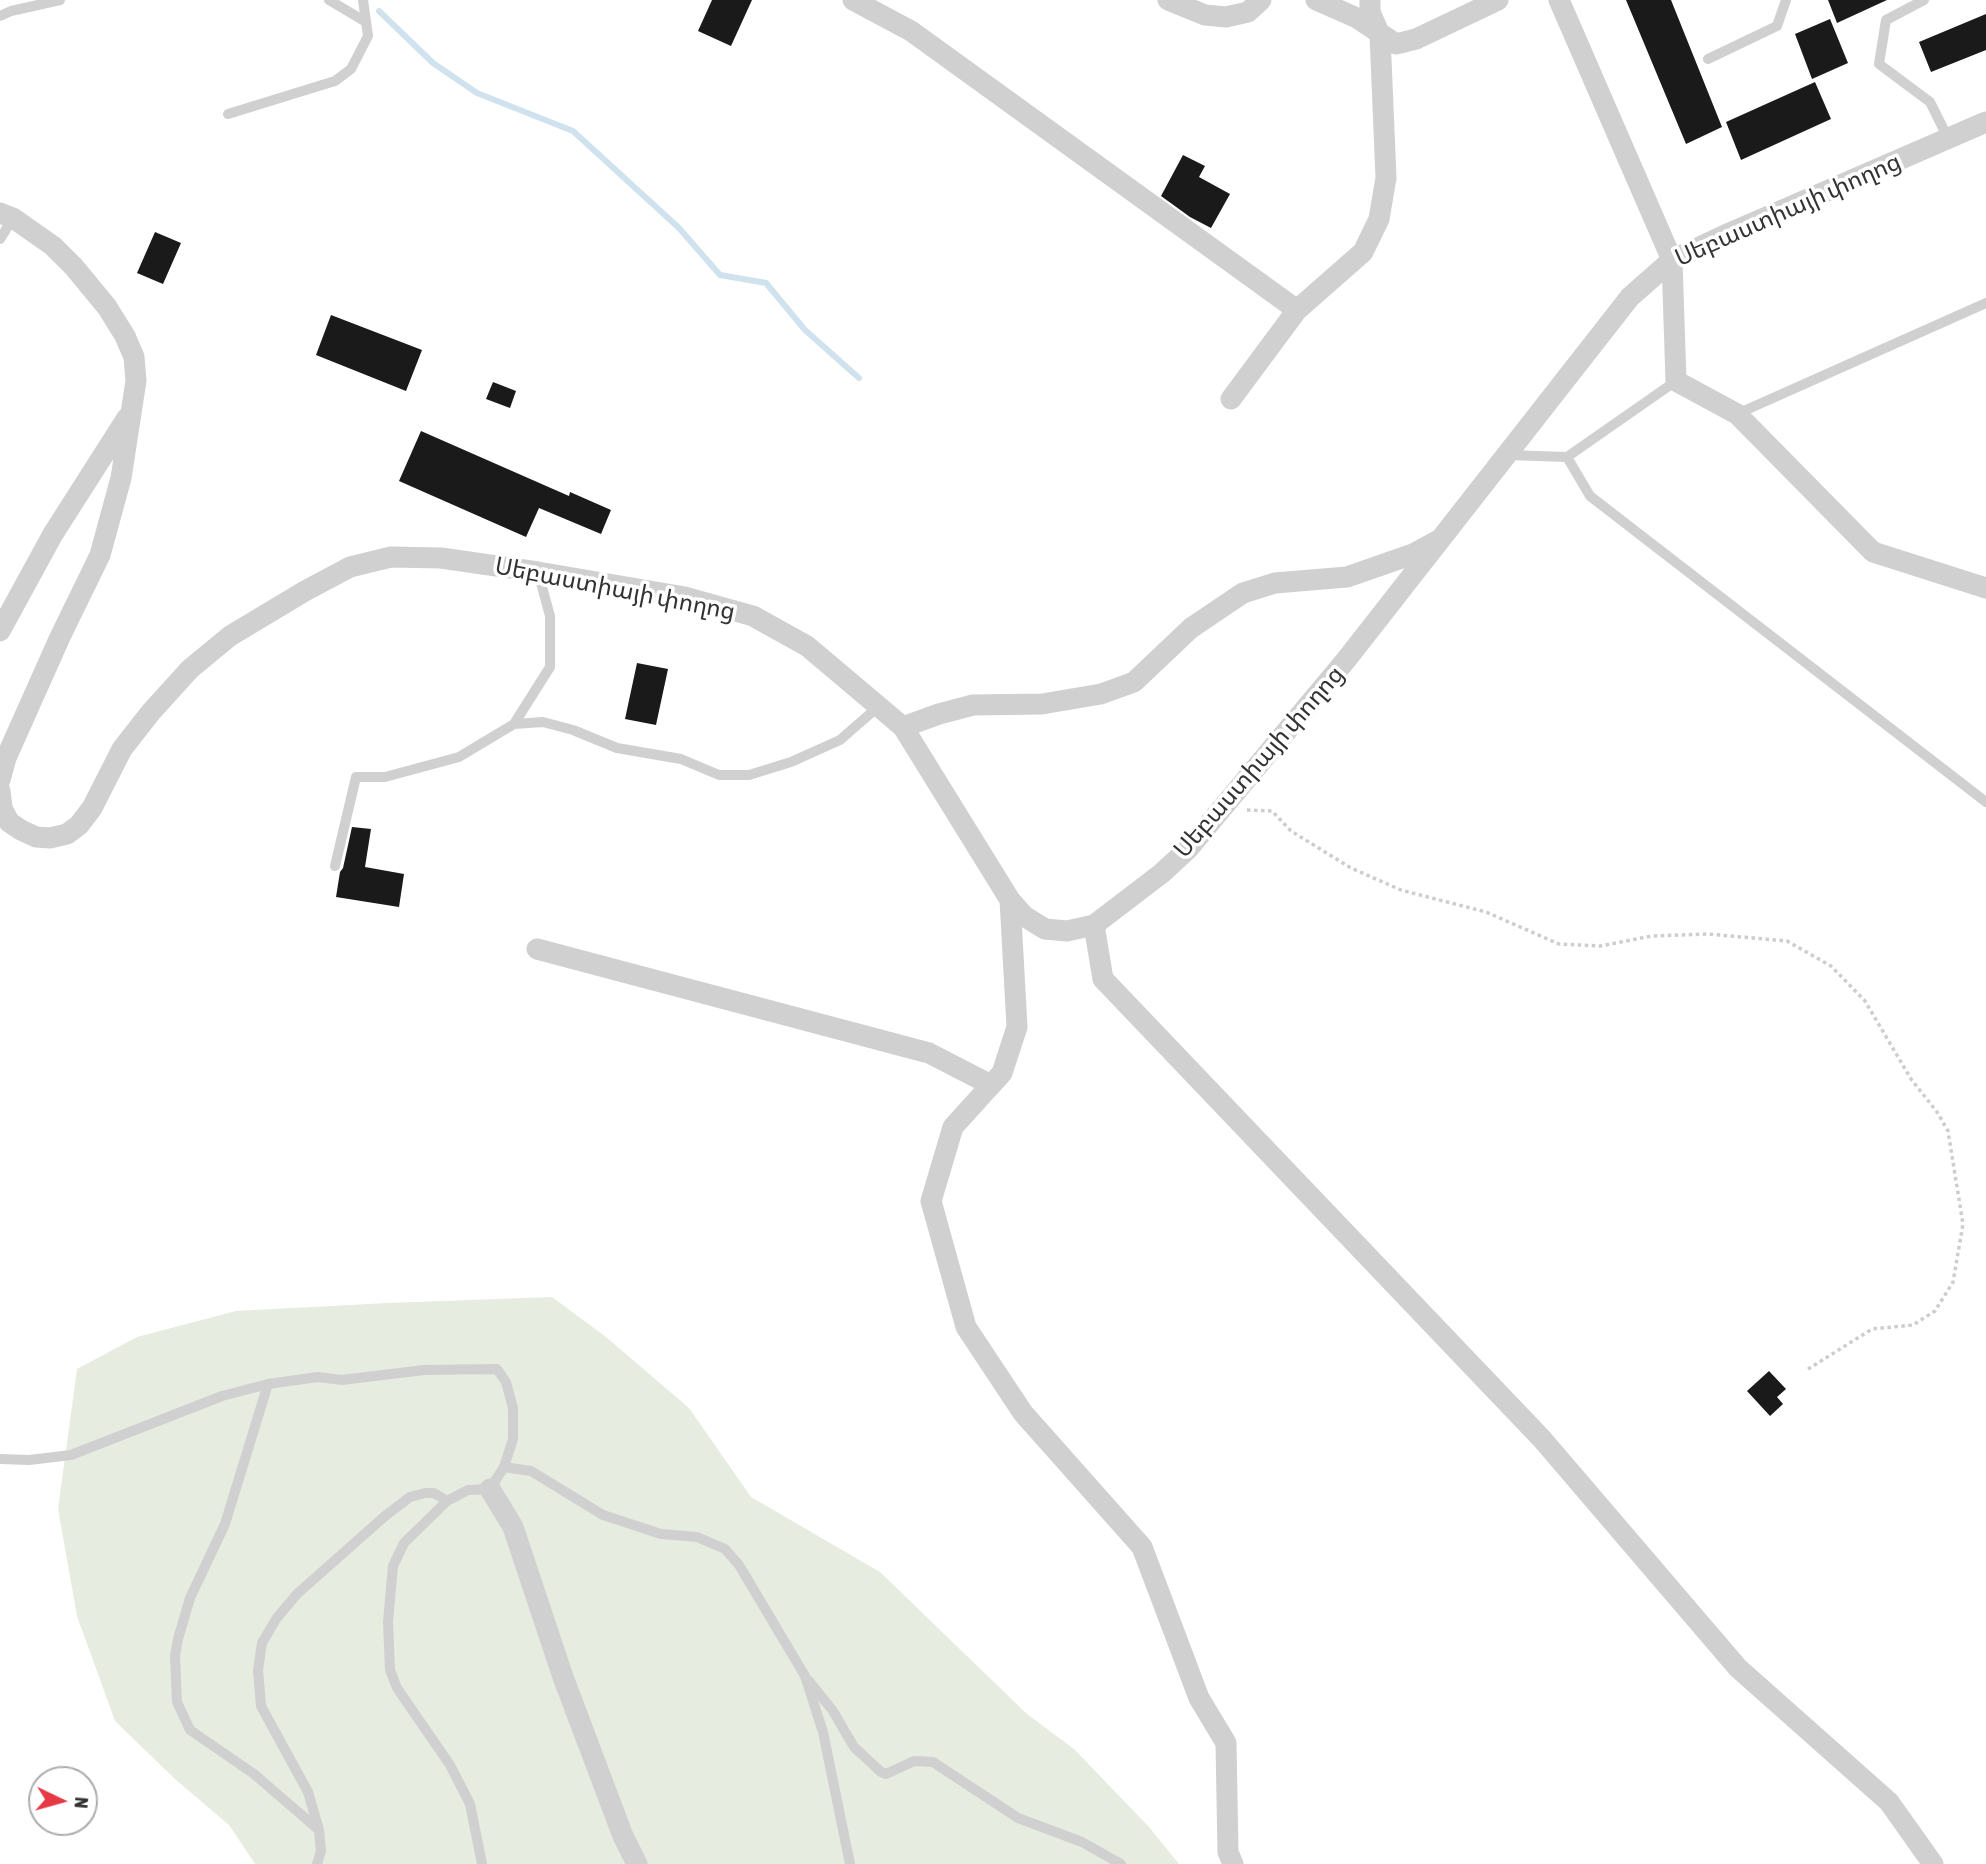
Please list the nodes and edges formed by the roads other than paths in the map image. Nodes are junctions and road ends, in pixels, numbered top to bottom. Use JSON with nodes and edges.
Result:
{"nodes":[{"id":1,"x":60,"y":0,"type":"edge"},
{"id":2,"x":329,"y":0,"type":"edge"},
{"id":3,"x":363,"y":0,"type":"edge"},
{"id":4,"x":853,"y":0,"type":"edge"},
{"id":5,"x":1168,"y":0,"type":"edge"},
{"id":6,"x":1261,"y":0,"type":"edge"},
{"id":7,"x":1316,"y":0,"type":"edge"},
{"id":8,"x":1370,"y":0,"type":"edge"},
{"id":9,"x":1498,"y":0,"type":"edge"},
{"id":10,"x":1559,"y":0,"type":"edge"},
{"id":11,"x":1786,"y":0,"type":"edge"},
{"id":12,"x":1924,"y":0,"type":"edge"},
{"id":13,"x":10,"y":5,"type":"edge"},
{"id":14,"x":0,"y":16,"type":"edge"},
{"id":15,"x":366,"y":22,"type":"junction"},
{"id":16,"x":1380,"y":35,"type":"junction"},
{"id":17,"x":1708,"y":59,"type":"dead end"},
{"id":18,"x":228,"y":114,"type":"dead end"},
{"id":19,"x":1986,"y":122,"type":"edge"},
{"id":20,"x":1948,"y":138,"type":"junction"},
{"id":21,"x":7,"y":216,"type":"edge"},
{"id":22,"x":0,"y":239,"type":"edge"},
{"id":23,"x":1672,"y":260,"type":"junction"},
{"id":24,"x":1986,"y":303,"type":"edge"},
{"id":25,"x":1297,"y":310,"type":"junction"},
{"id":26,"x":1676,"y":381,"type":"junction"},
{"id":27,"x":1231,"y":399,"type":"dead end"},
{"id":28,"x":132,"y":411,"type":"junction"},
{"id":29,"x":1737,"y":414,"type":"junction"},
{"id":30,"x":1507,"y":455,"type":"junction"},
{"id":31,"x":1567,"y":457,"type":"junction"},
{"id":32,"x":1442,"y":539,"type":"junction"},
{"id":33,"x":538,"y":572,"type":"junction"},
{"id":34,"x":1986,"y":588,"type":"edge"},
{"id":35,"x":0,"y":631,"type":"edge"},
{"id":36,"x":879,"y":706,"type":"junction"},
{"id":37,"x":514,"y":724,"type":"junction"},
{"id":38,"x":903,"y":727,"type":"junction"},
{"id":39,"x":0,"y":780,"type":"edge"},
{"id":40,"x":0,"y":791,"type":"edge"},
{"id":41,"x":1986,"y":802,"type":"edge"},
{"id":42,"x":335,"y":866,"type":"dead end"},
{"id":43,"x":1010,"y":900,"type":"junction"},
{"id":44,"x":1094,"y":925,"type":"junction"},
{"id":45,"x":537,"y":949,"type":"dead end"},
{"id":46,"x":991,"y":1086,"type":"junction"},
{"id":47,"x":268,"y":1384,"type":"junction"},
{"id":48,"x":0,"y":1459,"type":"edge"},
{"id":49,"x":503,"y":1467,"type":"junction"},
{"id":50,"x":490,"y":1489,"type":"junction"},
{"id":51,"x":447,"y":1501,"type":"junction"},
{"id":52,"x":805,"y":1676,"type":"junction"},
{"id":53,"x":319,"y":1830,"type":"junction"},
{"id":54,"x":317,"y":1864,"type":"edge"},
{"id":55,"x":482,"y":1864,"type":"edge"},
{"id":56,"x":637,"y":1864,"type":"edge"},
{"id":57,"x":850,"y":1864,"type":"edge"},
{"id":58,"x":1121,"y":1864,"type":"edge"},
{"id":59,"x":1233,"y":1864,"type":"edge"},
{"id":60,"x":1933,"y":1864,"type":"edge"}],
"edges":[{"from":1,"to":13,"type":"lane"},
{"from":2,"to":15,"type":"lane"},
{"from":3,"to":15,"type":"lane"},
{"from":4,"to":25,"type":"street"},
{"from":5,"to":6,"type":"street"},
{"from":7,"to":16,"type":"street"},
{"from":8,"to":16,"type":"street"},
{"from":9,"to":16,"type":"street"},
{"from":10,"to":23,"type":"street"},
{"from":11,"to":17,"type":"lane"},
{"from":12,"to":20,"type":"lane"},
{"from":13,"to":14,"type":"lane"},
{"from":15,"to":18,"type":"lane"},
{"from":16,"to":25,"type":"street"},
{"from":19,"to":20,"type":"street","name":"Սեբաստիայի փողոց"},
{"from":20,"to":23,"type":"street","name":"Սեբաստիայի փողոց"},
{"from":21,"to":22,"type":"lane"},
{"from":21,"to":28,"type":"street"},
{"from":23,"to":26,"type":"street"},
{"from":23,"to":30,"type":"street","name":"Սեբաստիայի փողոց"},
{"from":24,"to":29,"type":"lane"},
{"from":25,"to":27,"type":"street"},
{"from":26,"to":29,"type":"street"},
{"from":26,"to":31,"type":"lane"},
{"from":28,"to":35,"type":"street"},
{"from":28,"to":39,"type":"street"},
{"from":29,"to":34,"type":"street"},
{"from":30,"to":31,"type":"lane"},
{"from":30,"to":32,"type":"street","name":"Սեբաստիայի փողոց"},
{"from":31,"to":41,"type":"lane"},
{"from":32,"to":38,"type":"street"},
{"from":32,"to":44,"type":"street","name":"Սեբաստիայի փողոց"},
{"from":33,"to":36,"type":"street","name":"Սեբաստիայի փողոց"},
{"from":33,"to":37,"type":"lane"},
{"from":33,"to":40,"type":"street","name":"Սեբաստիայի փողոց"},
{"from":36,"to":37,"type":"lane"},
{"from":36,"to":38,"type":"street","name":"Սեբաստիայի փողոց"},
{"from":37,"to":42,"type":"lane"},
{"from":38,"to":43,"type":"street","name":"Սեբաստիայի փողոց"},
{"from":43,"to":44,"type":"street","name":"Սեբաստիայի փողոց"},
{"from":43,"to":46,"type":"street"},
{"from":44,"to":60,"type":"street"},
{"from":45,"to":46,"type":"street"},
{"from":46,"to":59,"type":"street"},
{"from":47,"to":48,"type":"lane"},
{"from":47,"to":49,"type":"lane"},
{"from":47,"to":53,"type":"lane"},
{"from":49,"to":50,"type":"lane"},
{"from":49,"to":52,"type":"lane"},
{"from":50,"to":51,"type":"lane"},
{"from":50,"to":56,"type":"street"},
{"from":51,"to":53,"type":"lane"},
{"from":51,"to":55,"type":"lane"},
{"from":52,"to":57,"type":"lane"},
{"from":52,"to":58,"type":"lane"},
{"from":53,"to":54,"type":"lane"}]}
